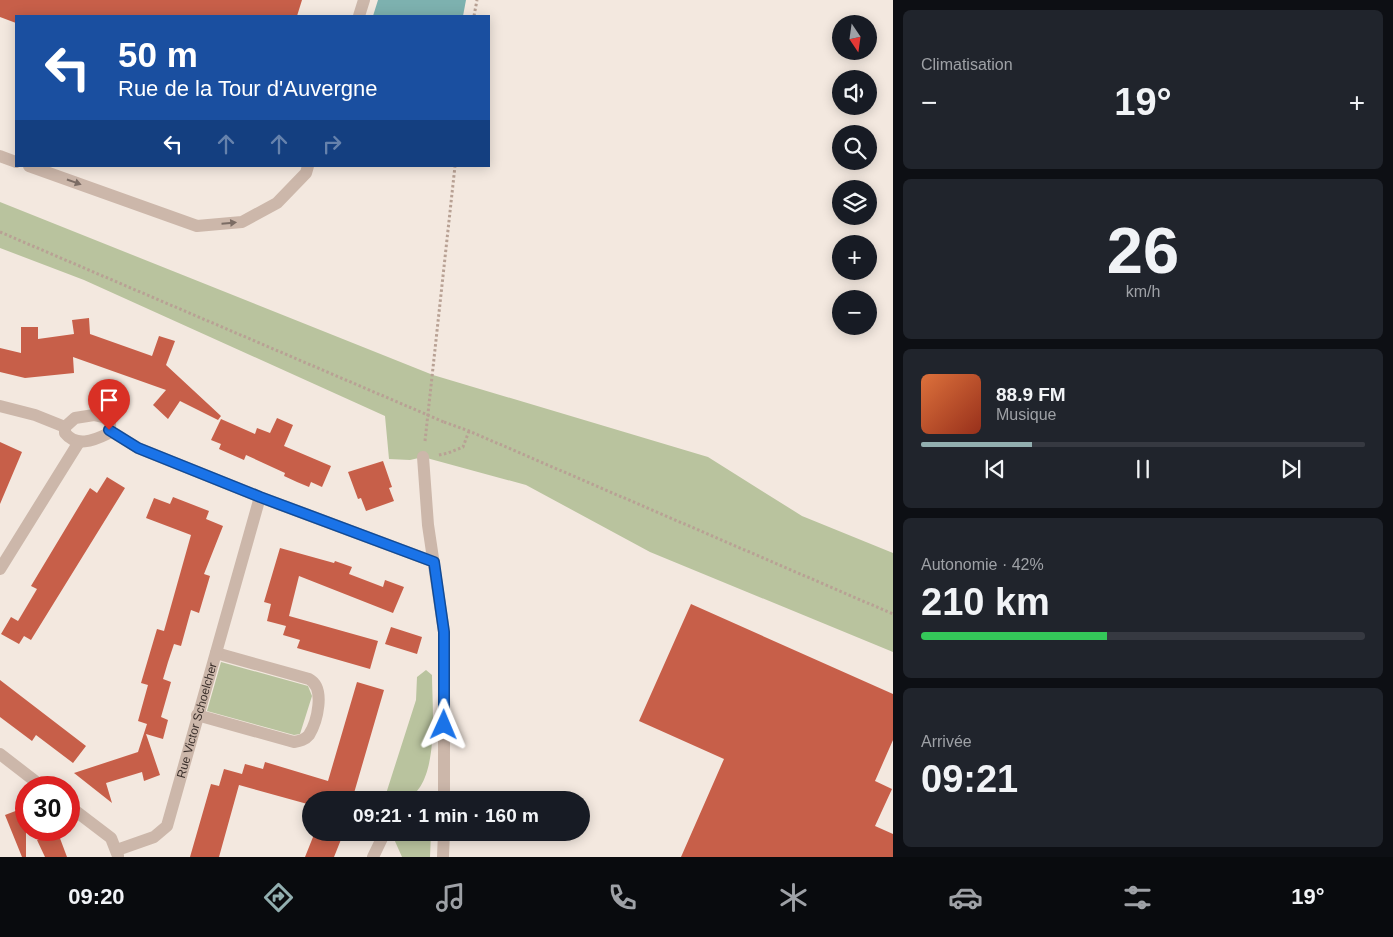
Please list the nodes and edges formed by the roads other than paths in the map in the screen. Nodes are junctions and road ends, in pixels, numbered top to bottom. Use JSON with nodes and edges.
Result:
{"nodes":[{"id":1,"x":364,"y":0,"type":"edge"},
{"id":2,"x":359,"y":15,"type":"edge"},
{"id":3,"x":0,"y":156,"type":"edge"},
{"id":4,"x":15,"y":162,"type":"edge"},
{"id":5,"x":31,"y":167,"type":"edge"},
{"id":6,"x":308,"y":167,"type":"edge"},
{"id":7,"x":0,"y":406,"type":"edge"},
{"id":8,"x":65,"y":427,"type":"junction"},
{"id":9,"x":109,"y":430,"type":"junction"},
{"id":10,"x":79,"y":442,"type":"junction"},
{"id":11,"x":423,"y":457,"type":"road end"},
{"id":12,"x":260,"y":497,"type":"junction"},
{"id":13,"x":434,"y":562,"type":"junction"},
{"id":14,"x":0,"y":569,"type":"edge"},
{"id":15,"x":216,"y":652,"type":"junction"},
{"id":16,"x":198,"y":715,"type":"junction"},
{"id":17,"x":0,"y":754,"type":"edge"},
{"id":18,"x":28,"y":776,"type":"edge"},
{"id":19,"x":444,"y":791,"type":"edge"},
{"id":20,"x":80,"y":814,"type":"edge"},
{"id":21,"x":381,"y":841,"type":"edge"},
{"id":22,"x":444,"y":841,"type":"edge"},
{"id":23,"x":118,"y":853,"type":"edge"},
{"id":24,"x":373,"y":857,"type":"edge"},
{"id":25,"x":443,"y":857,"type":"edge"}],
"edges":[{"from":1,"to":2,"type":"street"},
{"from":3,"to":4,"type":"street"},
{"from":5,"to":6,"type":"street","one_way":true},
{"from":7,"to":8,"type":"street"},
{"from":8,"to":9,"type":"street"},
{"from":8,"to":10,"type":"street"},
{"from":9,"to":10,"type":"street"},
{"from":9,"to":12,"type":"street"},
{"from":10,"to":14,"type":"street"},
{"from":11,"to":13,"type":"street"},
{"from":12,"to":13,"type":"street"},
{"from":12,"to":15,"type":"street","name":"Rue Victor Schoelcher"},
{"from":13,"to":19,"type":"street"},
{"from":15,"to":16,"type":"street","name":"Rue Victor Schoelcher"},
{"from":15,"to":16,"type":"street"},
{"from":16,"to":23,"type":"street","name":"Rue Victor Schoelcher"},
{"from":17,"to":18,"type":"street"},
{"from":20,"to":23,"type":"street","name":"Rue Victor Schoelcher"},
{"from":21,"to":24,"type":"street"},
{"from":22,"to":25,"type":"street"}]}
